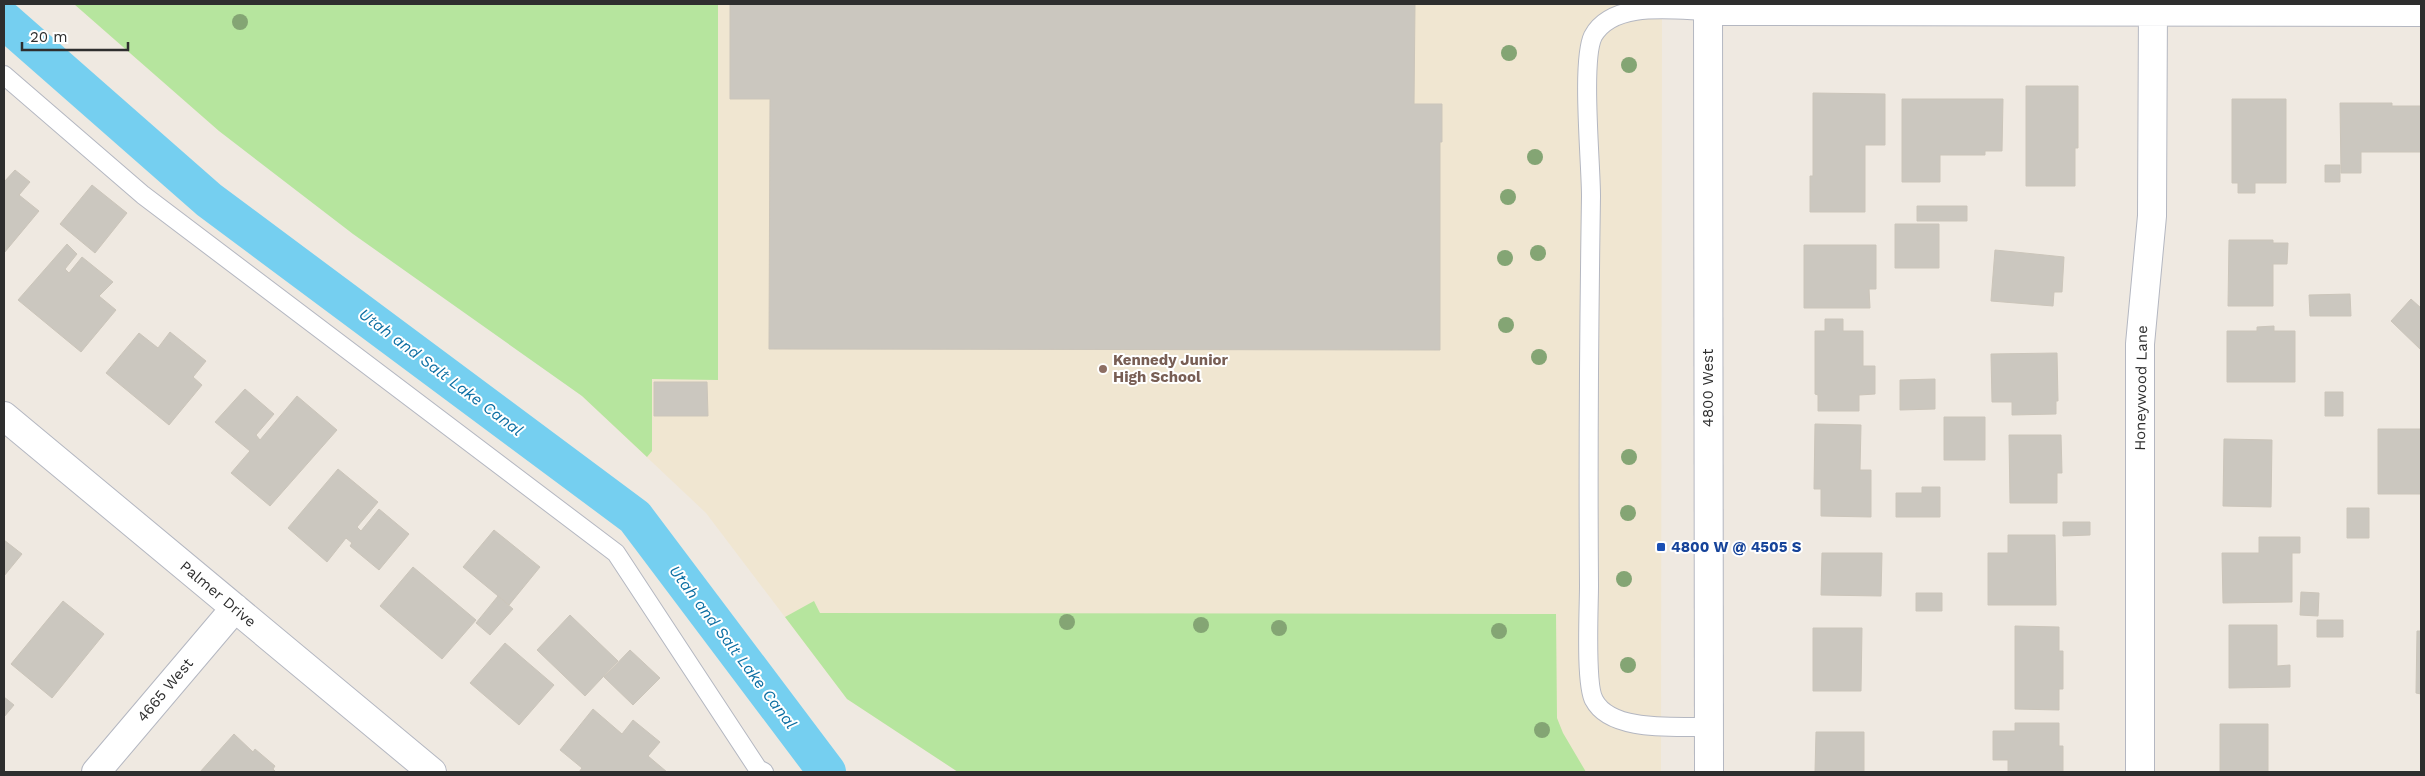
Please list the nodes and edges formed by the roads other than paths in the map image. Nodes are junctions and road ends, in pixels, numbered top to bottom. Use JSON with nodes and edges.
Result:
{"nodes":[{"id":1,"x":1708,"y":7,"type":"edge"},
{"id":2,"x":2153,"y":8,"type":"edge"},
{"id":3,"x":2421,"y":12,"type":"edge"},
{"id":4,"x":4,"y":75,"type":"edge"},
{"id":5,"x":4,"y":416,"type":"edge"},
{"id":6,"x":235,"y":608,"type":"junction"},
{"id":7,"x":1709,"y":727,"type":"junction"},
{"id":8,"x":96,"y":772,"type":"edge"},
{"id":9,"x":432,"y":772,"type":"edge"},
{"id":10,"x":764,"y":772,"type":"edge"},
{"id":11,"x":1709,"y":772,"type":"edge"},
{"id":12,"x":2140,"y":772,"type":"edge"}],
"edges":[{"from":1,"to":2,"type":"street"},
{"from":1,"to":7,"type":"street","name":"4800 West"},
{"from":1,"to":7,"type":"lane"},
{"from":2,"to":3,"type":"street"},
{"from":2,"to":12,"type":"street","name":"Honeywood Lane"},
{"from":4,"to":10,"type":"lane"},
{"from":5,"to":6,"type":"street","name":"Palmer Drive"},
{"from":6,"to":8,"type":"street","name":"4665 West"},
{"from":6,"to":9,"type":"street","name":"Palmer Drive"},
{"from":7,"to":11,"type":"street","name":"4800 West"}]}
